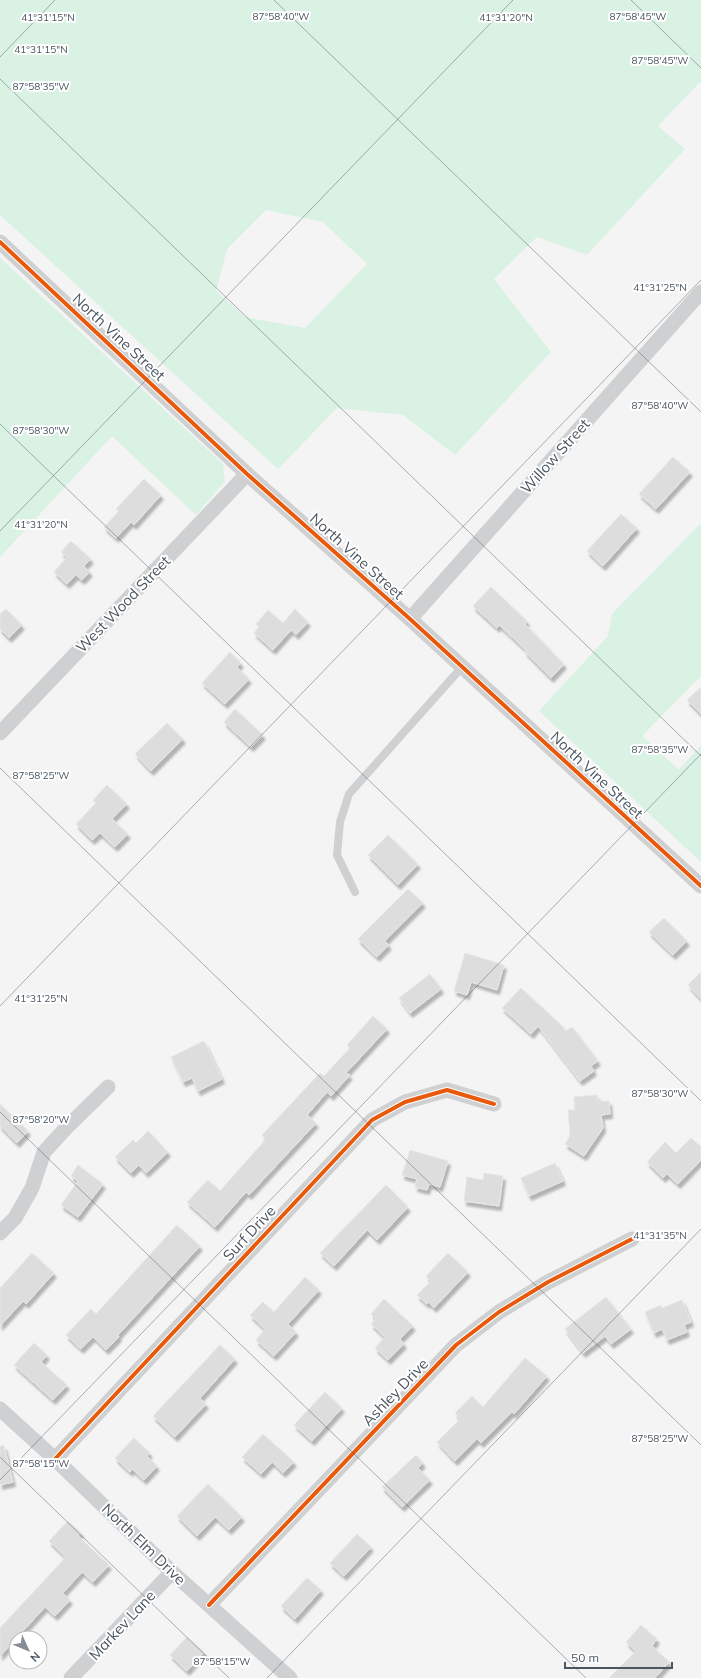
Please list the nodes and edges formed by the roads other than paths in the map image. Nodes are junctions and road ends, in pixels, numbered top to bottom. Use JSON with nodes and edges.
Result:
{"nodes":[{"id":1,"x":0,"y":242,"type":"edge"},
{"id":2,"x":701,"y":292,"type":"edge"},
{"id":3,"x":247,"y":474,"type":"junction"},
{"id":4,"x":410,"y":619,"type":"junction"},
{"id":5,"x":462,"y":667,"type":"junction"},
{"id":6,"x":0,"y":733,"type":"edge"},
{"id":7,"x":701,"y":886,"type":"edge"},
{"id":8,"x":355,"y":892,"type":"dead end"},
{"id":9,"x":108,"y":1087,"type":"dead end"},
{"id":10,"x":494,"y":1104,"type":"dead end"},
{"id":11,"x":0,"y":1233,"type":"edge"},
{"id":12,"x":632,"y":1239,"type":"dead end"},
{"id":13,"x":0,"y":1409,"type":"edge"},
{"id":14,"x":55,"y":1459,"type":"junction"},
{"id":15,"x":172,"y":1572,"type":"junction"},
{"id":16,"x":209,"y":1605,"type":"junction"},
{"id":17,"x":71,"y":1678,"type":"edge"},
{"id":18,"x":290,"y":1678,"type":"edge"}],
"edges":[{"from":1,"to":3,"type":"street","name":"North Vine Street"},
{"from":2,"to":4,"type":"street","name":"Willow Street"},
{"from":3,"to":4,"type":"street","name":"North Vine Street"},
{"from":3,"to":6,"type":"street","name":"West Wood Street"},
{"from":4,"to":5,"type":"street","name":"North Vine Street"},
{"from":5,"to":7,"type":"street","name":"North Vine Street"},
{"from":5,"to":8,"type":"lane"},
{"from":9,"to":11,"type":"street"},
{"from":10,"to":14,"type":"street","name":"Surf Drive"},
{"from":12,"to":16,"type":"street","name":"Ashley Drive"},
{"from":13,"to":14,"type":"street","name":"North Elm Drive"},
{"from":14,"to":15,"type":"street","name":"North Elm Drive"},
{"from":15,"to":16,"type":"street","name":"North Elm Drive"},
{"from":15,"to":17,"type":"street","name":"Markev Lane"},
{"from":16,"to":18,"type":"street","name":"North Elm Drive"}]}
